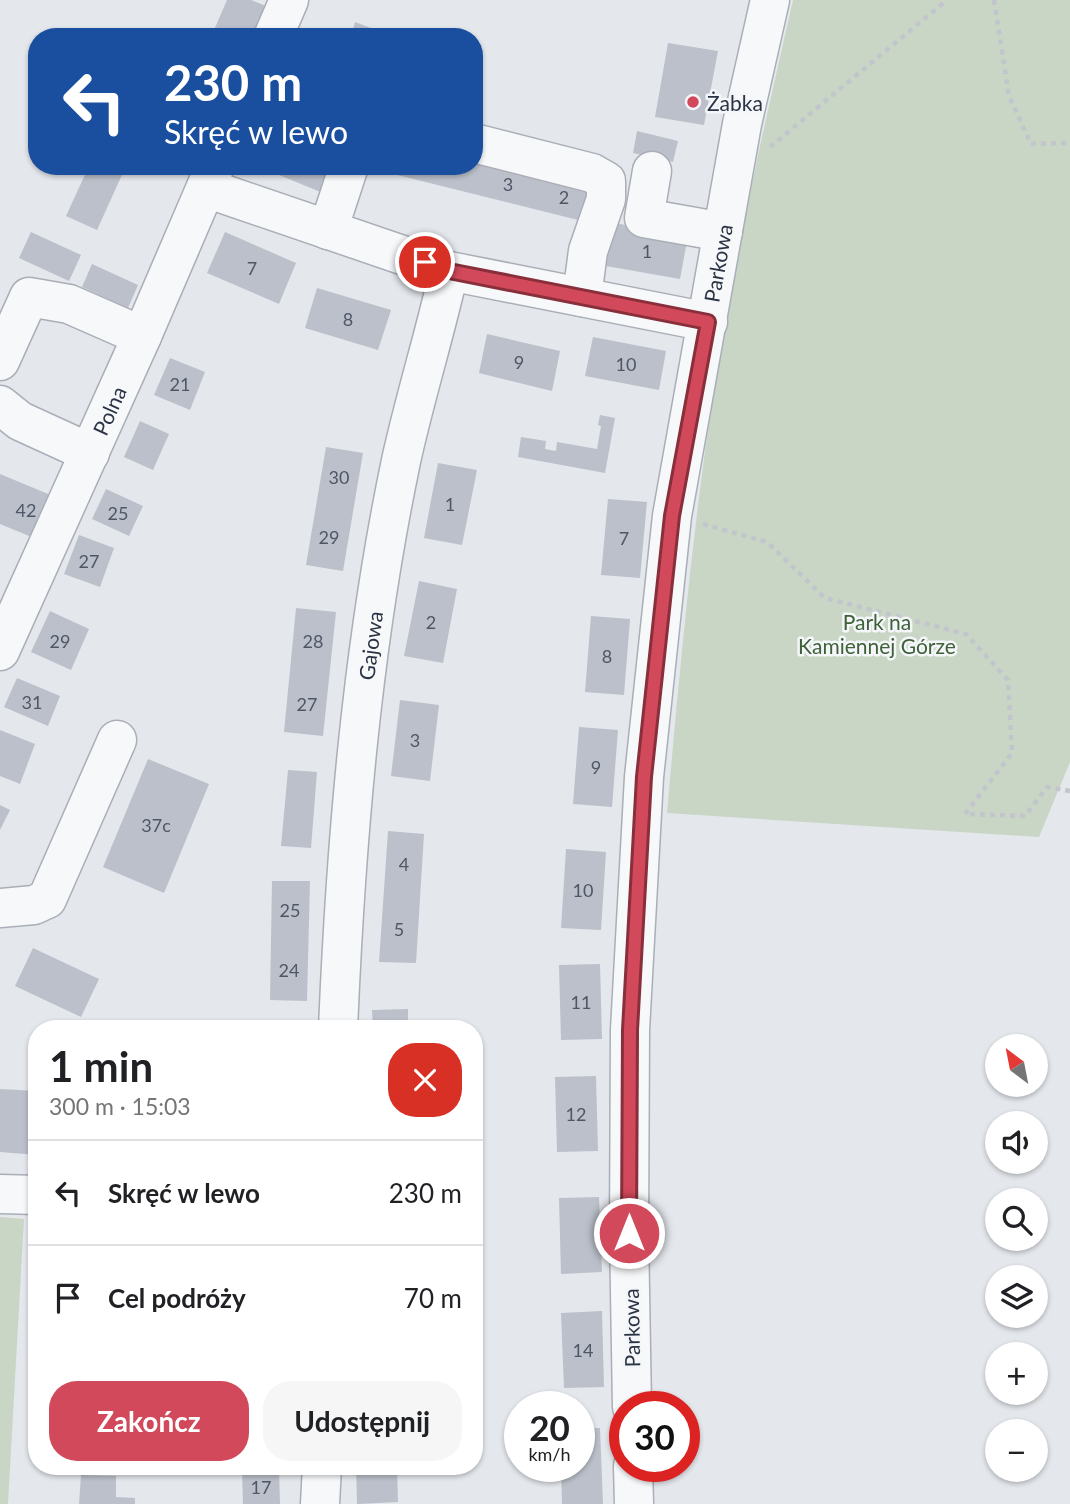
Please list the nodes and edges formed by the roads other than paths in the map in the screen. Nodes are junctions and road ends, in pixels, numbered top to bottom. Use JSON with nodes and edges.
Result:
{"nodes":[{"id":1,"x":289,"y":0,"type":"edge"},
{"id":2,"x":770,"y":0,"type":"edge"},
{"id":3,"x":277,"y":28,"type":"edge"},
{"id":4,"x":483,"y":145,"type":"edge"},
{"id":5,"x":652,"y":171,"type":"dead end"},
{"id":6,"x":346,"y":175,"type":"edge"},
{"id":7,"x":211,"y":177,"type":"edge"},
{"id":8,"x":328,"y":230,"type":"junction"},
{"id":9,"x":723,"y":232,"type":"junction"},
{"id":10,"x":449,"y":271,"type":"junction"},
{"id":11,"x":582,"y":297,"type":"junction"},
{"id":12,"x":708,"y":322,"type":"junction"},
{"id":13,"x":142,"y":336,"type":"junction"},
{"id":14,"x":5,"y":337,"type":"edge"},
{"id":15,"x":0,"y":405,"type":"edge"},
{"id":16,"x":90,"y":453,"type":"junction"},
{"id":17,"x":14,"y":586,"type":"edge"},
{"id":18,"x":0,"y":651,"type":"edge"},
{"id":19,"x":117,"y":740,"type":"dead end"},
{"id":20,"x":0,"y":908,"type":"edge"},
{"id":21,"x":338,"y":1020,"type":"edge"},
{"id":22,"x":0,"y":1194,"type":"edge"},
{"id":23,"x":28,"y":1195,"type":"edge"},
{"id":24,"x":632,"y":1391,"type":"edge"},
{"id":25,"x":322,"y":1475,"type":"edge"},
{"id":26,"x":633,"y":1482,"type":"edge"},
{"id":27,"x":320,"y":1504,"type":"edge"},
{"id":28,"x":634,"y":1504,"type":"edge"}],
"edges":[{"from":1,"to":3,"type":"street"},
{"from":2,"to":9,"type":"street","name":"Parkowa"},
{"from":4,"to":11,"type":"street"},
{"from":5,"to":9,"type":"street"},
{"from":6,"to":8,"type":"street"},
{"from":7,"to":8,"type":"street"},
{"from":7,"to":13,"type":"street","name":"Polna"},
{"from":8,"to":10,"type":"street"},
{"from":9,"to":12,"type":"street","name":"Parkowa"},
{"from":10,"to":11,"type":"street"},
{"from":10,"to":21,"type":"street","name":"Gajowa"},
{"from":11,"to":12,"type":"street"},
{"from":12,"to":24,"type":"street","name":"Parkowa"},
{"from":13,"to":14,"type":"street"},
{"from":13,"to":16,"type":"street","name":"Polna"},
{"from":15,"to":16,"type":"street"},
{"from":16,"to":17,"type":"street","name":"Polna"},
{"from":17,"to":18,"type":"street","name":"Polna"},
{"from":19,"to":20,"type":"street"},
{"from":22,"to":23,"type":"street"},
{"from":25,"to":27,"type":"street"},
{"from":26,"to":28,"type":"street"}]}
